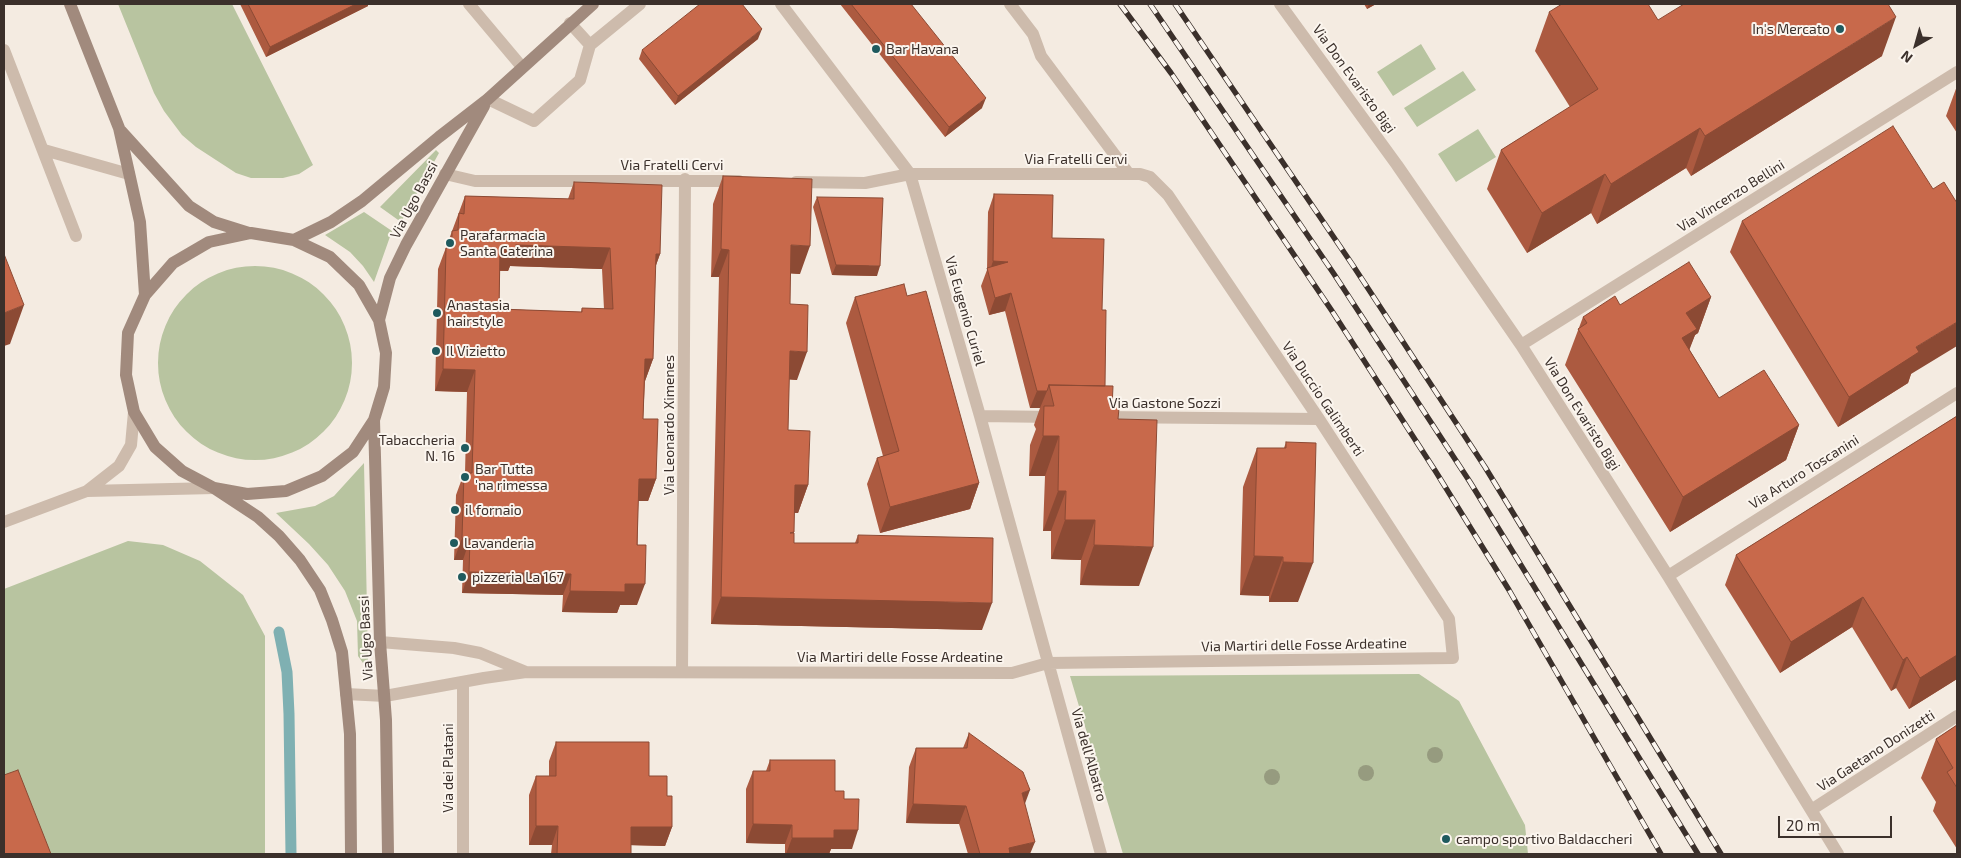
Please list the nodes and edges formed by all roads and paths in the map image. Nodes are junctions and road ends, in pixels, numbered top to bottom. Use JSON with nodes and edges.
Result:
{"nodes":[{"id":1,"x":70,"y":4,"type":"edge"},
{"id":2,"x":469,"y":4,"type":"edge"},
{"id":3,"x":593,"y":4,"type":"edge"},
{"id":4,"x":640,"y":4,"type":"edge"},
{"id":5,"x":781,"y":4,"type":"edge"},
{"id":6,"x":1010,"y":4,"type":"edge"},
{"id":7,"x":1280,"y":4,"type":"edge"},
{"id":8,"x":570,"y":23,"type":"junction"},
{"id":9,"x":590,"y":45,"type":"junction"},
{"id":10,"x":4,"y":50,"type":"edge"},
{"id":11,"x":522,"y":67,"type":"junction"},
{"id":12,"x":1957,"y":72,"type":"edge"},
{"id":13,"x":488,"y":99,"type":"junction"},
{"id":14,"x":119,"y":128,"type":"junction"},
{"id":15,"x":44,"y":150,"type":"junction"},
{"id":16,"x":129,"y":174,"type":"junction"},
{"id":17,"x":445,"y":174,"type":"junction"},
{"id":18,"x":910,"y":174,"type":"junction"},
{"id":19,"x":1134,"y":174,"type":"junction"},
{"id":20,"x":685,"y":179,"type":"junction"},
{"id":21,"x":751,"y":181,"type":"edge"},
{"id":22,"x":780,"y":182,"type":"edge"},
{"id":23,"x":251,"y":233,"type":"junction"},
{"id":24,"x":76,"y":236,"type":"dead end"},
{"id":25,"x":294,"y":240,"type":"junction"},
{"id":26,"x":145,"y":295,"type":"junction"},
{"id":27,"x":379,"y":320,"type":"junction"},
{"id":28,"x":1521,"y":345,"type":"junction"},
{"id":29,"x":1957,"y":393,"type":"edge"},
{"id":30,"x":134,"y":412,"type":"junction"},
{"id":31,"x":980,"y":416,"type":"junction"},
{"id":32,"x":1070,"y":417,"type":"edge"},
{"id":33,"x":1090,"y":417,"type":"edge"},
{"id":34,"x":1319,"y":419,"type":"junction"},
{"id":35,"x":374,"y":420,"type":"junction"},
{"id":36,"x":214,"y":488,"type":"junction"},
{"id":37,"x":87,"y":491,"type":"junction"},
{"id":38,"x":4,"y":522,"type":"edge"},
{"id":39,"x":1668,"y":576,"type":"junction"},
{"id":40,"x":380,"y":642,"type":"junction"},
{"id":41,"x":1453,"y":658,"type":"joint"},
{"id":42,"x":1048,"y":663,"type":"junction"},
{"id":43,"x":526,"y":672,"type":"junction"},
{"id":44,"x":682,"y":672,"type":"junction"},
{"id":45,"x":463,"y":682,"type":"junction"},
{"id":46,"x":346,"y":694,"type":"junction"},
{"id":47,"x":385,"y":696,"type":"junction"},
{"id":48,"x":1957,"y":716,"type":"edge"},
{"id":49,"x":1811,"y":810,"type":"junction"},
{"id":50,"x":351,"y":854,"type":"edge"},
{"id":51,"x":388,"y":854,"type":"edge"},
{"id":52,"x":463,"y":854,"type":"edge"},
{"id":53,"x":1101,"y":854,"type":"edge"},
{"id":54,"x":1838,"y":854,"type":"edge"}],
"edges":[{"from":1,"to":14,"type":"street"},
{"from":2,"to":11,"type":"street"},
{"from":3,"to":8,"type":"street","name":"Via Ugo Bassi"},
{"from":4,"to":9,"type":"street"},
{"from":5,"to":18,"type":"street","name":"Via Eugenio Curiel"},
{"from":6,"to":19,"type":"street"},
{"from":7,"to":28,"type":"street","name":"Via Don Evaristo Bigi"},
{"from":8,"to":9,"type":"street"},
{"from":8,"to":11,"type":"street","name":"Via Ugo Bassi"},
{"from":9,"to":13,"type":"street"},
{"from":10,"to":15,"type":"street"},
{"from":11,"to":13,"type":"street","name":"Via Ugo Bassi"},
{"from":12,"to":28,"type":"street","name":"Via Vincenzo Bellini"},
{"from":13,"to":17,"type":"street","name":"Via Ugo Bassi"},
{"from":13,"to":25,"type":"street","name":"Via Ugo Bassi"},
{"from":14,"to":16,"type":"street"},
{"from":14,"to":23,"type":"street"},
{"from":15,"to":16,"type":"street"},
{"from":15,"to":24,"type":"street"},
{"from":16,"to":26,"type":"street"},
{"from":17,"to":20,"type":"street","name":"Via Fratelli Cervi"},
{"from":17,"to":27,"type":"street","name":"Via Ugo Bassi"},
{"from":18,"to":19,"type":"street","name":"Via Fratelli Cervi"},
{"from":18,"to":22,"type":"street","name":"Via Fratelli Cervi"},
{"from":18,"to":31,"type":"street","name":"Via Eugenio Curiel"},
{"from":19,"to":34,"type":"street","name":"Via Duccio Galimberti"},
{"from":20,"to":21,"type":"street","name":"Via Fratelli Cervi"},
{"from":20,"to":44,"type":"street","name":"Via Leonardo Ximenes"},
{"from":23,"to":25,"type":"street","name":"Via Ugo Bassi"},
{"from":23,"to":26,"type":"street","name":"Via Ugo Bassi"},
{"from":25,"to":27,"type":"street","name":"Via Ugo Bassi"},
{"from":26,"to":30,"type":"street","name":"Via Ugo Bassi"},
{"from":27,"to":35,"type":"street","name":"Via Ugo Bassi"},
{"from":28,"to":39,"type":"street","name":"Via Don Evaristo Bigi"},
{"from":29,"to":39,"type":"street","name":"Via Arturo Toscanini"},
{"from":30,"to":36,"type":"street","name":"Via Ugo Bassi"},
{"from":30,"to":37,"type":"street"},
{"from":31,"to":32,"type":"street"},
{"from":31,"to":42,"type":"street","name":"Via Eugenio Curiel"},
{"from":33,"to":34,"type":"street","name":"Via Gastone Sozzi"},
{"from":34,"to":41,"type":"street","name":"Via Duccio Galimberti"},
{"from":35,"to":36,"type":"street","name":"Via Ugo Bassi"},
{"from":35,"to":40,"type":"street","name":"Via Ugo Bassi"},
{"from":36,"to":37,"type":"street"},
{"from":36,"to":46,"type":"street","name":"Via Ugo Bassi"},
{"from":37,"to":38,"type":"street"},
{"from":39,"to":49,"type":"street","name":"Via Don Evaristo Bigi"},
{"from":40,"to":43,"type":"street","name":"Via Martiri delle Fosse Ardeatine"},
{"from":40,"to":47,"type":"street","name":"Via Ugo Bassi"},
{"from":41,"to":42,"type":"street","name":"Via Martiri delle Fosse Ardeatine"},
{"from":42,"to":44,"type":"street","name":"Via Martiri delle Fosse Ardeatine"},
{"from":42,"to":53,"type":"street","name":"Via dell'Albatro"},
{"from":43,"to":44,"type":"street","name":"Via Martiri delle Fosse Ardeatine"},
{"from":43,"to":45,"type":"street","name":"Via Martiri delle Fosse Ardeatine"},
{"from":45,"to":47,"type":"street","name":"Via Martiri delle Fosse Ardeatine"},
{"from":45,"to":52,"type":"street","name":"Via dei Platani"},
{"from":46,"to":47,"type":"street","name":"Via Martiri delle Fosse Ardeatine"},
{"from":46,"to":50,"type":"street","name":"Via Ugo Bassi"},
{"from":47,"to":51,"type":"street","name":"Via Ugo Bassi"},
{"from":48,"to":49,"type":"street","name":"Via Gaetano Donizetti"},
{"from":49,"to":54,"type":"street","name":"Via Don Evaristo Bigi"}]}
